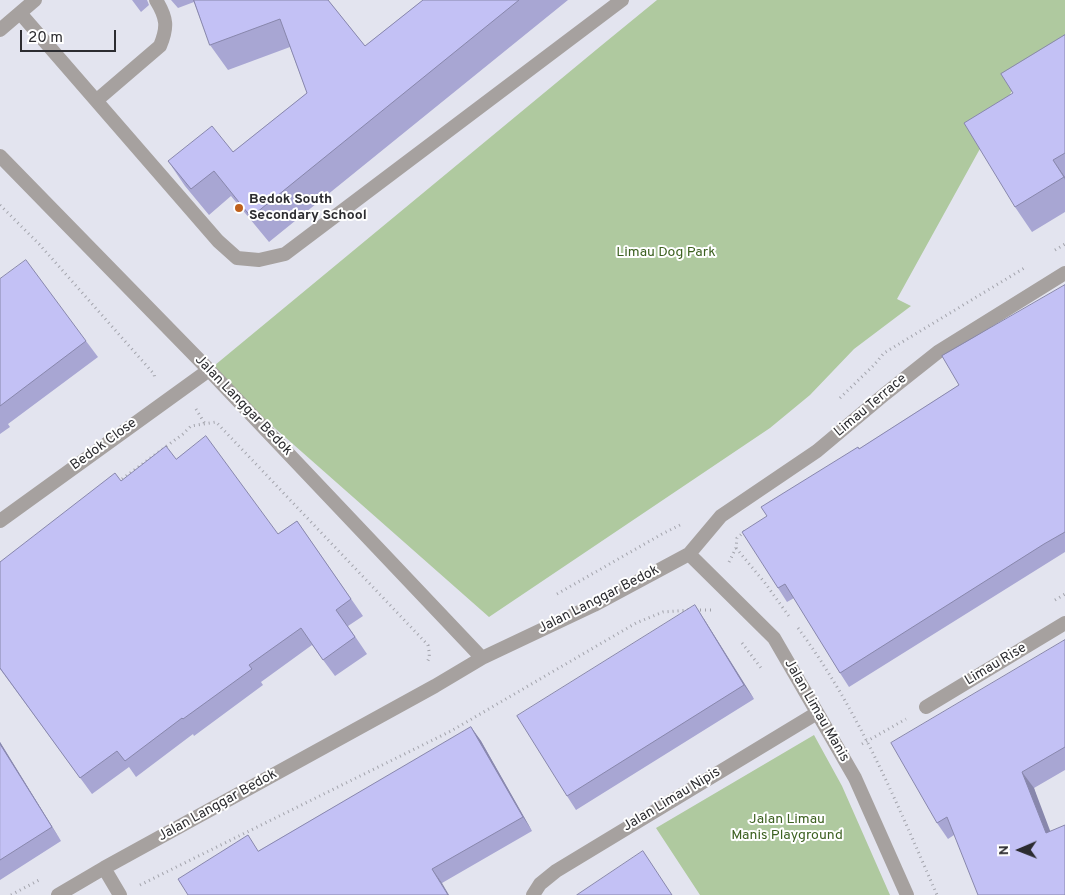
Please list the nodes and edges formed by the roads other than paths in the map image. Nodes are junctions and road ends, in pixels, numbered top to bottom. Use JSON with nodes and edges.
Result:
{"nodes":[{"id":1,"x":35,"y":0,"type":"edge"},
{"id":2,"x":156,"y":0,"type":"edge"},
{"id":3,"x":622,"y":0,"type":"edge"},
{"id":4,"x":20,"y":12,"type":"junction"},
{"id":5,"x":0,"y":30,"type":"edge"},
{"id":6,"x":97,"y":100,"type":"junction"},
{"id":7,"x":0,"y":156,"type":"edge"},
{"id":8,"x":1065,"y":273,"type":"edge"},
{"id":9,"x":209,"y":370,"type":"junction"},
{"id":10,"x":0,"y":521,"type":"edge"},
{"id":11,"x":689,"y":554,"type":"junction"},
{"id":12,"x":1065,"y":622,"type":"edge"},
{"id":13,"x":482,"y":658,"type":"junction"},
{"id":14,"x":926,"y":707,"type":"dead end"},
{"id":15,"x":817,"y":713,"type":"junction"},
{"id":16,"x":104,"y":868,"type":"junction"},
{"id":17,"x":120,"y":894,"type":"edge"},
{"id":18,"x":58,"y":895,"type":"edge"},
{"id":19,"x":533,"y":895,"type":"edge"},
{"id":20,"x":907,"y":895,"type":"edge"}],
"edges":[{"from":1,"to":4,"type":"street"},
{"from":2,"to":6,"type":"street"},
{"from":3,"to":6,"type":"street"},
{"from":4,"to":5,"type":"street"},
{"from":4,"to":6,"type":"street"},
{"from":7,"to":9,"type":"street","name":"Jalan Langgar Bedok"},
{"from":8,"to":11,"type":"street","name":"Limau Terrace"},
{"from":9,"to":10,"type":"street","name":"Bedok Close"},
{"from":9,"to":13,"type":"street","name":"Jalan Langgar Bedok"},
{"from":11,"to":13,"type":"street","name":"Jalan Langgar Bedok"},
{"from":11,"to":15,"type":"street","name":"Jalan Limau Manis"},
{"from":12,"to":14,"type":"street","name":"Limau Rise"},
{"from":13,"to":16,"type":"street","name":"Jalan Langgar Bedok"},
{"from":15,"to":19,"type":"street","name":"Jalan Limau Nipis"},
{"from":15,"to":20,"type":"street","name":"Jalan Limau Manis"},
{"from":16,"to":17,"type":"street"},
{"from":16,"to":18,"type":"street","name":"Jalan Langgar Bedok"}]}
